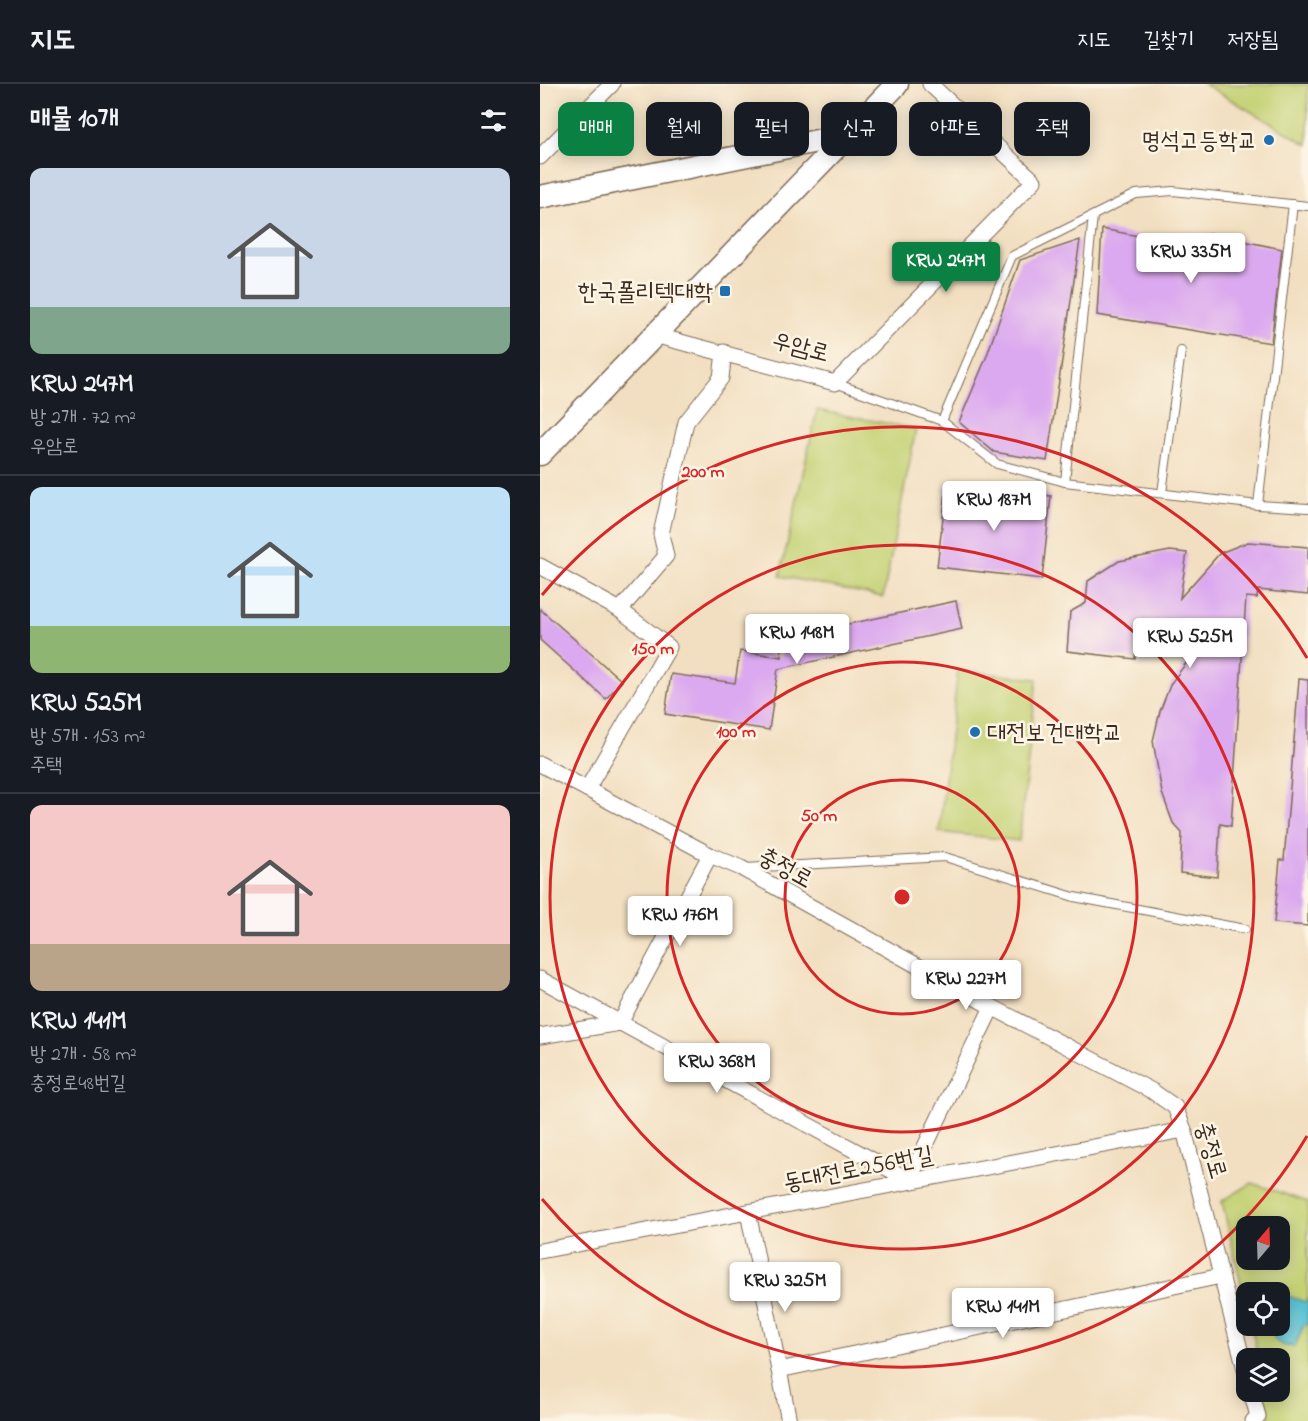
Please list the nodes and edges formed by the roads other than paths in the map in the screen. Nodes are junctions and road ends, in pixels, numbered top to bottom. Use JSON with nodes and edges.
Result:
{"nodes":[{"id":1,"x":612,"y":84,"type":"edge"},
{"id":2,"x":897,"y":84,"type":"edge"},
{"id":3,"x":930,"y":84,"type":"edge"},
{"id":4,"x":879,"y":102,"type":"edge"},
{"id":5,"x":821,"y":140,"type":"edge"},
{"id":6,"x":827,"y":156,"type":"edge"},
{"id":7,"x":540,"y":157,"type":"edge"},
{"id":8,"x":540,"y":196,"type":"edge"},
{"id":9,"x":1293,"y":204,"type":"junction"},
{"id":10,"x":1308,"y":206,"type":"edge"},
{"id":11,"x":1093,"y":216,"type":"junction"},
{"id":12,"x":654,"y":335,"type":"junction"},
{"id":13,"x":1181,"y":351,"type":"dead end"},
{"id":14,"x":724,"y":352,"type":"junction"},
{"id":15,"x":835,"y":383,"type":"junction"},
{"id":16,"x":942,"y":421,"type":"junction"},
{"id":17,"x":540,"y":453,"type":"edge"},
{"id":18,"x":1065,"y":482,"type":"junction"},
{"id":19,"x":1162,"y":493,"type":"junction"},
{"id":20,"x":1258,"y":505,"type":"junction"},
{"id":21,"x":1308,"y":508,"type":"edge"},
{"id":22,"x":540,"y":566,"type":"edge"},
{"id":23,"x":620,"y":610,"type":"junction"},
{"id":24,"x":540,"y":764,"type":"edge"},
{"id":25,"x":588,"y":789,"type":"junction"},
{"id":26,"x":710,"y":855,"type":"junction"},
{"id":27,"x":741,"y":868,"type":"junction"},
{"id":28,"x":1245,"y":929,"type":"dead end"},
{"id":29,"x":540,"y":979,"type":"edge"},
{"id":30,"x":992,"y":1006,"type":"junction"},
{"id":31,"x":620,"y":1023,"type":"junction"},
{"id":32,"x":540,"y":1036,"type":"edge"},
{"id":33,"x":1185,"y":1130,"type":"junction"},
{"id":34,"x":909,"y":1180,"type":"junction"},
{"id":35,"x":748,"y":1212,"type":"junction"},
{"id":36,"x":540,"y":1251,"type":"edge"},
{"id":37,"x":1221,"y":1276,"type":"junction"},
{"id":38,"x":1240,"y":1348,"type":"edge"},
{"id":39,"x":779,"y":1370,"type":"junction"},
{"id":40,"x":1253,"y":1402,"type":"edge"},
{"id":41,"x":1257,"y":1419,"type":"edge"},
{"id":42,"x":789,"y":1421,"type":"edge"}],
"edges":[{"from":1,"to":7,"type":"street"},
{"from":2,"to":4,"type":"main road"},
{"from":3,"to":15,"type":"street","name":"우암로"},
{"from":5,"to":8,"type":"main road"},
{"from":6,"to":12,"type":"main road"},
{"from":9,"to":10,"type":"lane"},
{"from":9,"to":11,"type":"lane"},
{"from":9,"to":20,"type":"lane"},
{"from":11,"to":16,"type":"lane"},
{"from":11,"to":18,"type":"lane"},
{"from":12,"to":14,"type":"street","name":"우암로"},
{"from":12,"to":17,"type":"main road"},
{"from":13,"to":19,"type":"lane"},
{"from":14,"to":15,"type":"street","name":"우암로"},
{"from":14,"to":23,"type":"street"},
{"from":15,"to":16,"type":"lane"},
{"from":16,"to":18,"type":"lane"},
{"from":18,"to":19,"type":"lane"},
{"from":19,"to":20,"type":"lane"},
{"from":20,"to":21,"type":"lane"},
{"from":22,"to":23,"type":"street"},
{"from":23,"to":25,"type":"street"},
{"from":24,"to":25,"type":"street","name":"충정로"},
{"from":25,"to":26,"type":"street","name":"충정로"},
{"from":26,"to":27,"type":"street","name":"충정로"},
{"from":26,"to":31,"type":"street"},
{"from":27,"to":28,"type":"lane"},
{"from":27,"to":30,"type":"street","name":"충정로"},
{"from":29,"to":31,"type":"street"},
{"from":30,"to":33,"type":"street","name":"충정로"},
{"from":30,"to":34,"type":"street"},
{"from":31,"to":32,"type":"street"},
{"from":31,"to":34,"type":"street"},
{"from":33,"to":34,"type":"street","name":"동대전로256번길"},
{"from":33,"to":37,"type":"street","name":"충정로"},
{"from":34,"to":35,"type":"street","name":"동대전로256번길"},
{"from":35,"to":36,"type":"street","name":"동대전로256번길"},
{"from":35,"to":39,"type":"street"},
{"from":37,"to":38,"type":"street","name":"충정로"},
{"from":37,"to":39,"type":"street"},
{"from":39,"to":42,"type":"street"},
{"from":40,"to":41,"type":"street"}]}
